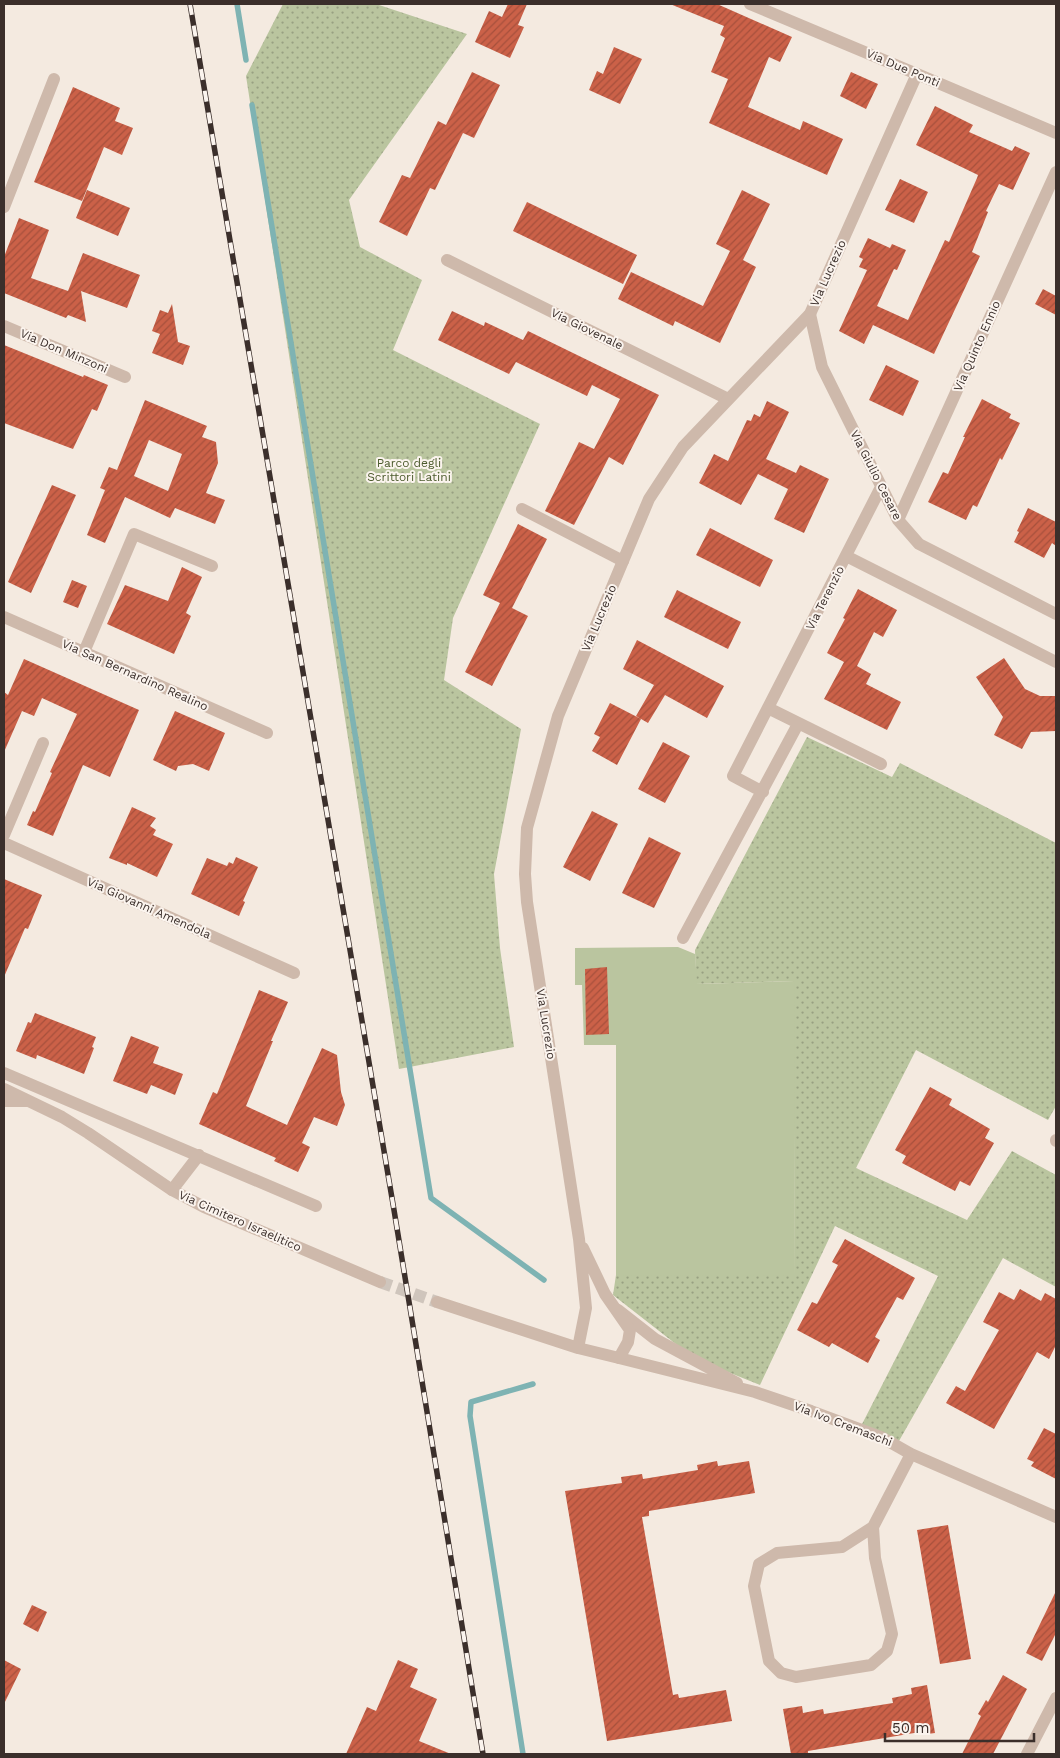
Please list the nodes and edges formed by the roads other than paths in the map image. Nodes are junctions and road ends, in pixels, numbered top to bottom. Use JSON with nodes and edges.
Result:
{"nodes":[{"id":1,"x":750,"y":4,"type":"edge"},
{"id":2,"x":917,"y":74,"type":"junction"},
{"id":3,"x":54,"y":78,"type":"dead end"},
{"id":4,"x":1056,"y":133,"type":"edge"},
{"id":5,"x":1056,"y":172,"type":"edge"},
{"id":6,"x":4,"y":207,"type":"edge"},
{"id":7,"x":447,"y":260,"type":"dead end"},
{"id":8,"x":810,"y":314,"type":"junction"},
{"id":9,"x":4,"y":326,"type":"edge"},
{"id":10,"x":125,"y":377,"type":"dead end"},
{"id":11,"x":728,"y":399,"type":"junction"},
{"id":12,"x":882,"y":487,"type":"junction"},
{"id":13,"x":522,"y":509,"type":"dead end"},
{"id":14,"x":898,"y":520,"type":"junction"},
{"id":15,"x":846,"y":556,"type":"junction"},
{"id":16,"x":623,"y":561,"type":"junction"},
{"id":17,"x":212,"y":566,"type":"dead end"},
{"id":18,"x":1056,"y":614,"type":"edge"},
{"id":19,"x":4,"y":617,"type":"edge"},
{"id":20,"x":84,"y":652,"type":"junction"},
{"id":21,"x":1056,"y":662,"type":"edge"},
{"id":22,"x":768,"y":708,"type":"junction"},
{"id":23,"x":798,"y":724,"type":"junction"},
{"id":24,"x":267,"y":733,"type":"dead end"},
{"id":25,"x":44,"y":743,"type":"dead end"},
{"id":26,"x":882,"y":764,"type":"dead end"},
{"id":27,"x":762,"y":792,"type":"junction"},
{"id":28,"x":4,"y":835,"type":"edge"},
{"id":29,"x":4,"y":843,"type":"edge"},
{"id":30,"x":684,"y":938,"type":"dead end"},
{"id":31,"x":294,"y":974,"type":"dead end"},
{"id":32,"x":4,"y":1073,"type":"edge"},
{"id":33,"x":4,"y":1089,"type":"edge"},
{"id":34,"x":4,"y":1101,"type":"edge"},
{"id":35,"x":30,"y":1101,"type":"junction"},
{"id":36,"x":199,"y":1155,"type":"junction"},
{"id":37,"x":172,"y":1190,"type":"junction"},
{"id":38,"x":316,"y":1206,"type":"dead end"},
{"id":39,"x":579,"y":1239,"type":"junction"},
{"id":40,"x":380,"y":1282,"type":"tunnel mouth"},
{"id":41,"x":437,"y":1302,"type":"tunnel mouth"},
{"id":42,"x":611,"y":1305,"type":"junction"},
{"id":43,"x":578,"y":1348,"type":"junction"},
{"id":44,"x":619,"y":1358,"type":"junction"},
{"id":45,"x":755,"y":1392,"type":"junction"},
{"id":46,"x":911,"y":1454,"type":"junction"},
{"id":47,"x":1056,"y":1517,"type":"edge"},
{"id":48,"x":873,"y":1526,"type":"junction"},
{"id":49,"x":1056,"y":1698,"type":"edge"},
{"id":50,"x":1027,"y":1754,"type":"edge"}],
"edges":[{"from":1,"to":2,"type":"street","name":"Via Due Ponti"},
{"from":2,"to":4,"type":"street","name":"Via Due Ponti"},
{"from":2,"to":8,"type":"street","name":"Via Lucrezio"},
{"from":3,"to":6,"type":"street"},
{"from":5,"to":14,"type":"street","name":"Via Quinto Ennio"},
{"from":7,"to":11,"type":"street","name":"Via Giovenale"},
{"from":8,"to":11,"type":"street","name":"Via Lucrezio"},
{"from":8,"to":12,"type":"street","name":"Via Giulio Cesare"},
{"from":9,"to":10,"type":"street","name":"Via Don Minzoni"},
{"from":11,"to":16,"type":"street","name":"Via Lucrezio"},
{"from":12,"to":14,"type":"street","name":"Via Giulio Cesare"},
{"from":12,"to":15,"type":"street","name":"Via Terenzio"},
{"from":13,"to":16,"type":"street"},
{"from":14,"to":18,"type":"street","name":"Via Giulio Cesare"},
{"from":15,"to":21,"type":"street"},
{"from":15,"to":22,"type":"street","name":"Via Terenzio"},
{"from":16,"to":39,"type":"street","name":"Via Lucrezio"},
{"from":17,"to":20,"type":"street"},
{"from":19,"to":20,"type":"street","name":"Via San Bernardino Realino"},
{"from":20,"to":24,"type":"street","name":"Via San Bernardino Realino"},
{"from":22,"to":23,"type":"street"},
{"from":22,"to":27,"type":"street","name":"Via Terenzio"},
{"from":23,"to":26,"type":"street"},
{"from":23,"to":27,"type":"street"},
{"from":25,"to":28,"type":"street"},
{"from":27,"to":30,"type":"street"},
{"from":29,"to":31,"type":"street","name":"Via Giovanni Amendola"},
{"from":32,"to":36,"type":"street"},
{"from":33,"to":35,"type":"street","name":"Via Cimitero Israelitico"},
{"from":34,"to":35,"type":"street","name":"Via Cimitero Israelitico"},
{"from":35,"to":37,"type":"street","name":"Via Cimitero Israelitico"},
{"from":36,"to":37,"type":"street"},
{"from":36,"to":38,"type":"street"},
{"from":37,"to":40,"type":"street","name":"Via Cimitero Israelitico"},
{"from":39,"to":42,"type":"street","name":"Via Lucrezio"},
{"from":39,"to":43,"type":"street","name":"Via Lucrezio"},
{"from":41,"to":43,"type":"street"},
{"from":42,"to":44,"type":"street","name":"Via Lucrezio"},
{"from":42,"to":45,"type":"street","name":"Via Lucrezio"},
{"from":43,"to":44,"type":"street"},
{"from":44,"to":45,"type":"street","name":"Via Ivo Cremaschi"},
{"from":45,"to":46,"type":"street","name":"Via Ivo Cremaschi"},
{"from":46,"to":47,"type":"street","name":"Via Ivo Cremaschi"},
{"from":46,"to":48,"type":"street"},
{"from":48,"to":48,"type":"street"},
{"from":49,"to":50,"type":"street"}]}
